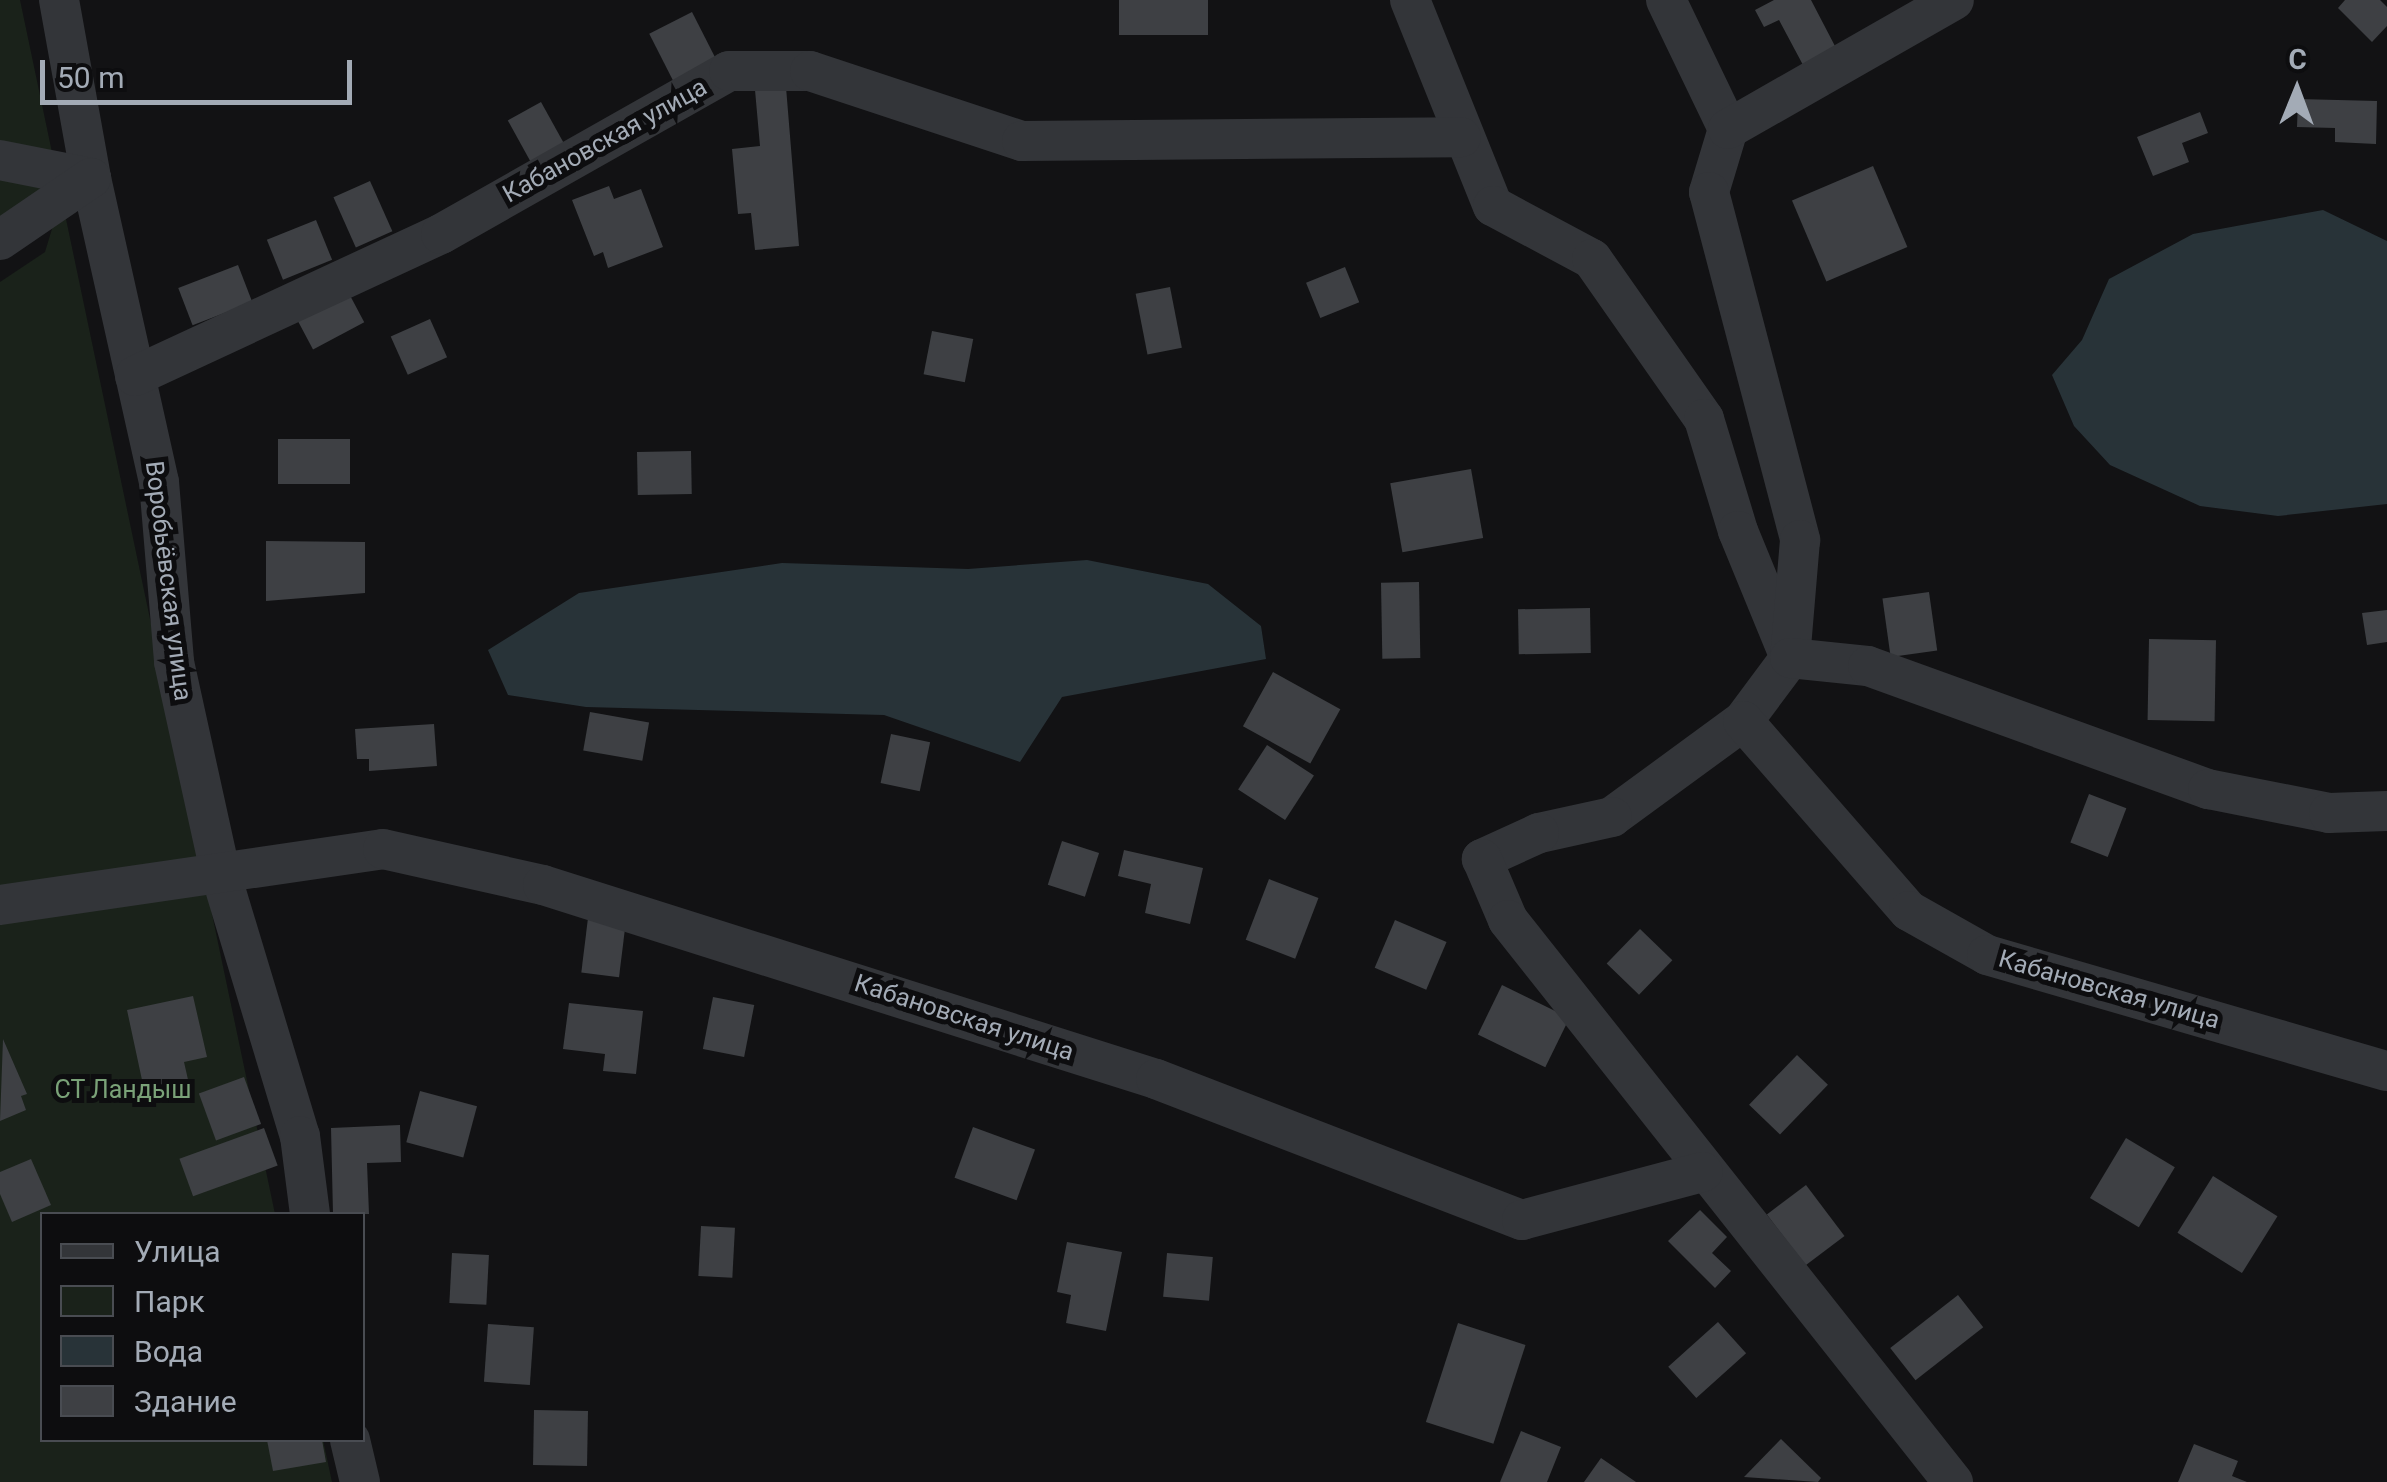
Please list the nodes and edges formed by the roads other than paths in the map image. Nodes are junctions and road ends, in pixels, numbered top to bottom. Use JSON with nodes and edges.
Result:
{"nodes":[{"id":1,"x":59,"y":0,"type":"edge"},
{"id":2,"x":1410,"y":0,"type":"edge"},
{"id":3,"x":1666,"y":0,"type":"edge"},
{"id":4,"x":1954,"y":0,"type":"edge"},
{"id":5,"x":1728,"y":129,"type":"junction"},
{"id":6,"x":1462,"y":137,"type":"junction"},
{"id":7,"x":0,"y":160,"type":"edge"},
{"id":8,"x":91,"y":178,"type":"junction"},
{"id":9,"x":0,"y":240,"type":"edge"},
{"id":10,"x":135,"y":376,"type":"junction"},
{"id":11,"x":1790,"y":658,"type":"junction"},
{"id":12,"x":1743,"y":721,"type":"junction"},
{"id":13,"x":2387,"y":812,"type":"edge"},
{"id":14,"x":215,"y":876,"type":"junction"},
{"id":15,"x":0,"y":905,"type":"edge"},
{"id":16,"x":2387,"y":1071,"type":"edge"},
{"id":17,"x":1703,"y":1172,"type":"junction"},
{"id":18,"x":310,"y":1212,"type":"edge"},
{"id":19,"x":350,"y":1442,"type":"edge"},
{"id":20,"x":360,"y":1482,"type":"edge"},
{"id":21,"x":1952,"y":1482,"type":"edge"}],
"edges":[{"from":1,"to":8,"type":"street","name":"Воробьёвская улица"},
{"from":2,"to":6,"type":"street"},
{"from":3,"to":5,"type":"street"},
{"from":4,"to":5,"type":"street"},
{"from":5,"to":11,"type":"street"},
{"from":6,"to":10,"type":"street","name":"Кабановская улица"},
{"from":6,"to":11,"type":"street"},
{"from":7,"to":8,"type":"street"},
{"from":8,"to":9,"type":"street"},
{"from":8,"to":10,"type":"street","name":"Воробьёвская улица"},
{"from":10,"to":14,"type":"street","name":"Воробьёвская улица"},
{"from":11,"to":12,"type":"street"},
{"from":11,"to":13,"type":"street"},
{"from":12,"to":16,"type":"street","name":"Кабановская улица"},
{"from":12,"to":17,"type":"street"},
{"from":14,"to":15,"type":"street","name":"Кабановская улица"},
{"from":14,"to":17,"type":"street","name":"Кабановская улица"},
{"from":14,"to":18,"type":"street","name":"Воробьёвская улица"},
{"from":17,"to":21,"type":"street"},
{"from":19,"to":20,"type":"street"}]}
